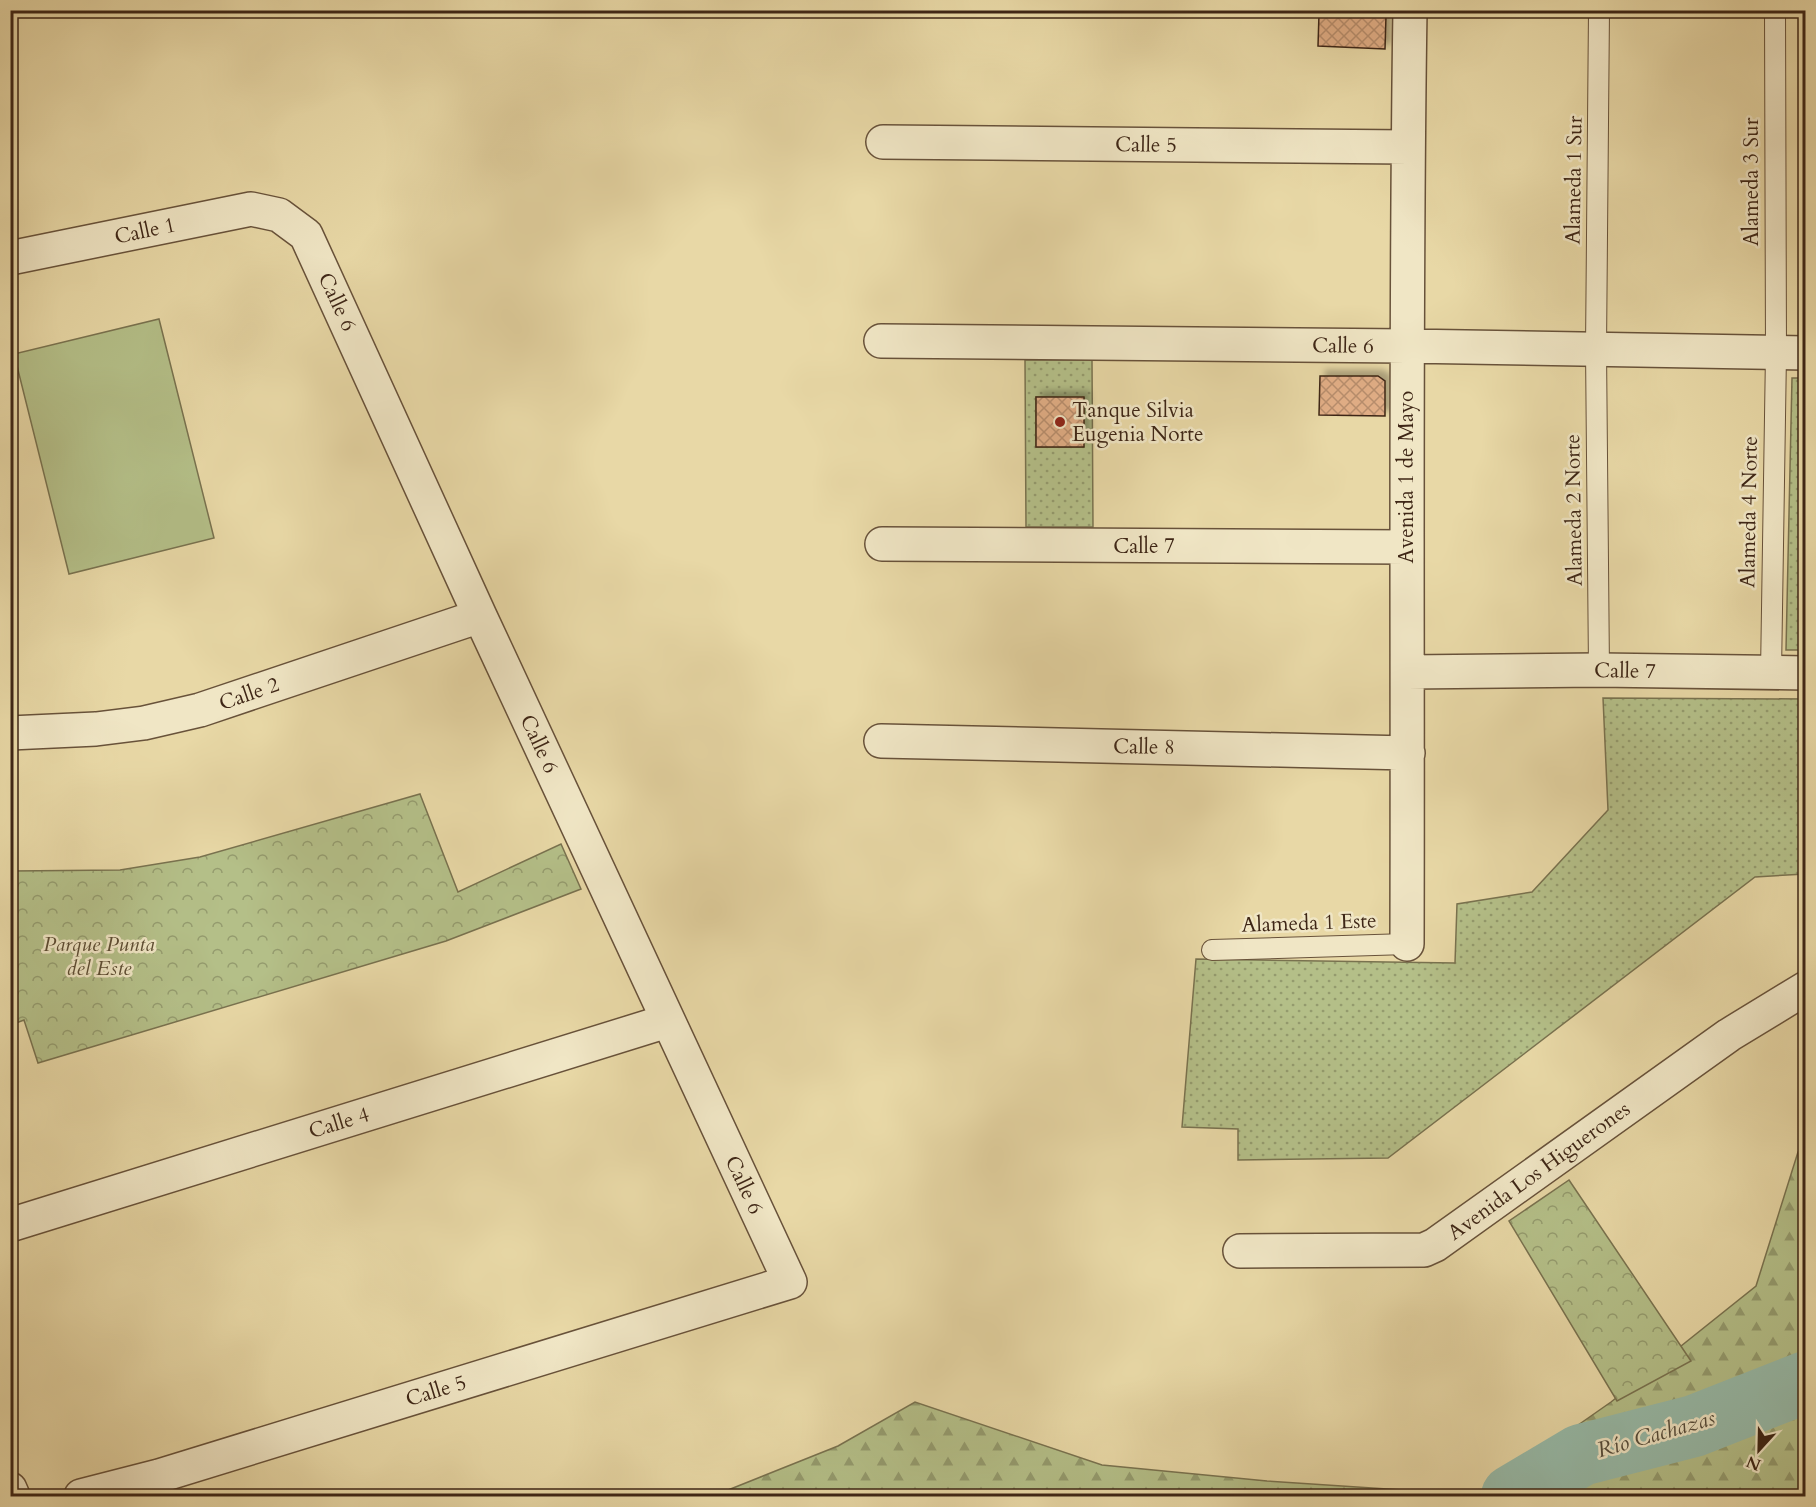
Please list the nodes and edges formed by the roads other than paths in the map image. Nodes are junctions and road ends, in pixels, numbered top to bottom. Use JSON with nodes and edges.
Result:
{"nodes":[{"id":1,"x":1410,"y":10,"type":"edge"},
{"id":2,"x":1599,"y":10,"type":"edge"},
{"id":3,"x":1775,"y":10,"type":"edge"},
{"id":4,"x":883,"y":142,"type":"dead end"},
{"id":5,"x":1408,"y":147,"type":"junction"},
{"id":6,"x":279,"y":215,"type":"joint"},
{"id":7,"x":10,"y":258,"type":"edge"},
{"id":8,"x":881,"y":341,"type":"dead end"},
{"id":9,"x":1406,"y":346,"type":"junction"},
{"id":10,"x":1596,"y":349,"type":"junction"},
{"id":11,"x":1791,"y":353,"type":"edge"},
{"id":12,"x":882,"y":544,"type":"dead end"},
{"id":13,"x":1406,"y":547,"type":"junction"},
{"id":14,"x":480,"y":616,"type":"junction"},
{"id":15,"x":1599,"y":670,"type":"junction"},
{"id":16,"x":1408,"y":672,"type":"junction"},
{"id":17,"x":1771,"y":673,"type":"junction"},
{"id":18,"x":1806,"y":673,"type":"edge"},
{"id":19,"x":10,"y":733,"type":"edge"},
{"id":20,"x":881,"y":741,"type":"dead end"},
{"id":21,"x":1408,"y":753,"type":"junction"},
{"id":22,"x":1407,"y":944,"type":"joint"},
{"id":23,"x":1212,"y":950,"type":"dead end"},
{"id":24,"x":1806,"y":988,"type":"edge"},
{"id":25,"x":667,"y":1021,"type":"junction"},
{"id":26,"x":10,"y":1225,"type":"edge"},
{"id":27,"x":1240,"y":1251,"type":"dead end"},
{"id":28,"x":790,"y":1282,"type":"joint"},
{"id":29,"x":10,"y":1489,"type":"edge"},
{"id":30,"x":13,"y":1497,"type":"edge"},
{"id":31,"x":81,"y":1497,"type":"edge"}],
"edges":[{"from":1,"to":5,"type":"street","name":"Avenida 1 de Mayo"},
{"from":2,"to":10,"type":"lane","name":"Alameda 1 Sur"},
{"from":3,"to":11,"type":"lane","name":"Alameda 3 Sur"},
{"from":4,"to":5,"type":"street","name":"Calle 5"},
{"from":5,"to":9,"type":"street","name":"Avenida 1 de Mayo"},
{"from":6,"to":7,"type":"street","name":"Calle 1"},
{"from":6,"to":14,"type":"street","name":"Calle 6"},
{"from":8,"to":9,"type":"street","name":"Calle 6"},
{"from":9,"to":10,"type":"street","name":"Calle 6"},
{"from":9,"to":13,"type":"street","name":"Avenida 1 de Mayo"},
{"from":10,"to":11,"type":"street","name":"Calle 6"},
{"from":10,"to":15,"type":"lane","name":"Alameda 2 Norte"},
{"from":11,"to":17,"type":"lane","name":"Alameda 4 Norte"},
{"from":12,"to":13,"type":"street","name":"Calle 7"},
{"from":13,"to":16,"type":"street","name":"Avenida 1 de Mayo"},
{"from":14,"to":19,"type":"street","name":"Calle 2"},
{"from":14,"to":25,"type":"street","name":"Calle 6"},
{"from":15,"to":16,"type":"street","name":"Calle 7"},
{"from":15,"to":17,"type":"street","name":"Calle 7"},
{"from":16,"to":21,"type":"street","name":"Avenida 1 de Mayo"},
{"from":17,"to":18,"type":"street","name":"Calle 7"},
{"from":20,"to":21,"type":"street","name":"Calle 8"},
{"from":21,"to":22,"type":"street","name":"Avenida 1 de Mayo"},
{"from":22,"to":23,"type":"lane","name":"Alameda 1 Este"},
{"from":24,"to":27,"type":"street","name":"Avenida Los Higuerones"},
{"from":25,"to":26,"type":"street","name":"Calle 4"},
{"from":25,"to":28,"type":"street","name":"Calle 6"},
{"from":28,"to":31,"type":"street","name":"Calle 5"},
{"from":29,"to":30,"type":"street"}]}
